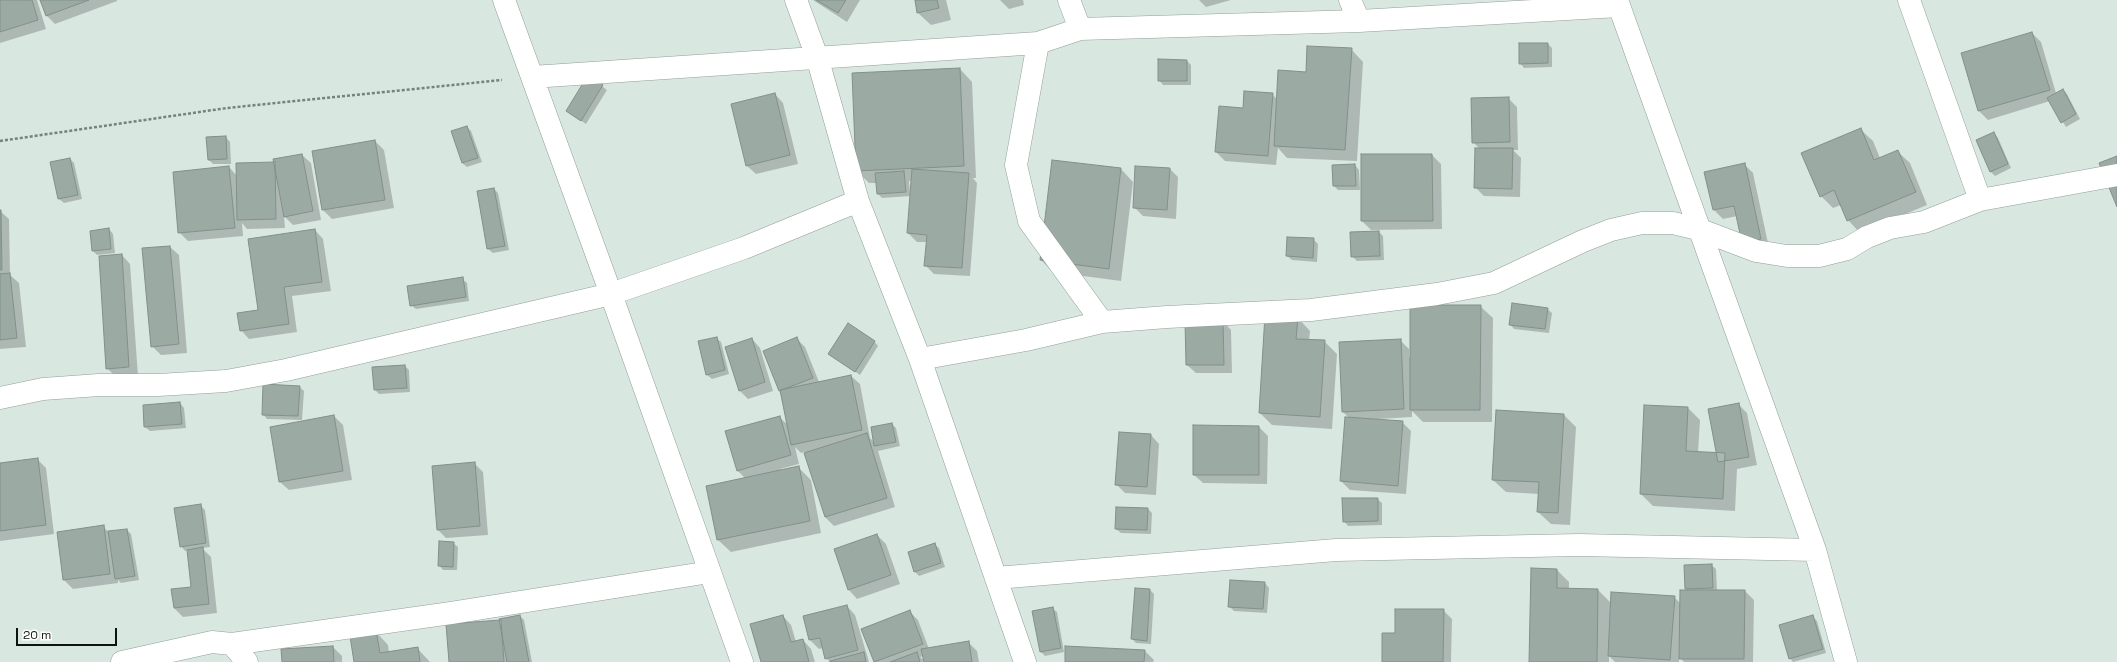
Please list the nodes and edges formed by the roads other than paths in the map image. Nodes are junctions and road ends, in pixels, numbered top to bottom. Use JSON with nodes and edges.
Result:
{"nodes":[{"id":1,"x":504,"y":0,"type":"edge"},
{"id":2,"x":796,"y":0,"type":"edge"},
{"id":3,"x":1069,"y":0,"type":"edge"},
{"id":4,"x":1350,"y":0,"type":"edge"},
{"id":5,"x":1909,"y":0,"type":"edge"},
{"id":6,"x":1618,"y":3,"type":"edge"},
{"id":7,"x":1359,"y":21,"type":"junction"},
{"id":8,"x":1080,"y":29,"type":"junction"},
{"id":9,"x":1038,"y":43,"type":"junction"},
{"id":10,"x":817,"y":57,"type":"junction"},
{"id":11,"x":532,"y":77,"type":"junction"},
{"id":12,"x":2117,"y":175,"type":"edge"},
{"id":13,"x":1980,"y":200,"type":"junction"},
{"id":14,"x":858,"y":201,"type":"junction"},
{"id":15,"x":1698,"y":229,"type":"junction"},
{"id":16,"x":611,"y":294,"type":"junction"},
{"id":17,"x":1102,"y":322,"type":"junction"},
{"id":18,"x":920,"y":359,"type":"junction"},
{"id":19,"x":0,"y":398,"type":"edge"},
{"id":20,"x":1815,"y":550,"type":"junction"},
{"id":21,"x":710,"y":572,"type":"junction"},
{"id":22,"x":996,"y":578,"type":"junction"},
{"id":23,"x":232,"y":644,"type":"junction"},
{"id":24,"x":122,"y":662,"type":"edge"},
{"id":25,"x":247,"y":662,"type":"edge"},
{"id":26,"x":742,"y":662,"type":"edge"},
{"id":27,"x":1025,"y":662,"type":"edge"},
{"id":28,"x":1846,"y":662,"type":"edge"}],
"edges":[{"from":1,"to":11,"type":"street"},
{"from":2,"to":10,"type":"street"},
{"from":3,"to":8,"type":"street"},
{"from":4,"to":7,"type":"street"},
{"from":5,"to":13,"type":"street"},
{"from":6,"to":7,"type":"street"},
{"from":6,"to":15,"type":"street"},
{"from":7,"to":8,"type":"street"},
{"from":8,"to":9,"type":"street"},
{"from":9,"to":10,"type":"street"},
{"from":9,"to":17,"type":"street"},
{"from":10,"to":11,"type":"street"},
{"from":10,"to":14,"type":"street"},
{"from":11,"to":16,"type":"street"},
{"from":12,"to":13,"type":"street"},
{"from":13,"to":15,"type":"street"},
{"from":14,"to":16,"type":"street"},
{"from":14,"to":18,"type":"street"},
{"from":15,"to":17,"type":"street"},
{"from":15,"to":20,"type":"street"},
{"from":16,"to":19,"type":"street"},
{"from":16,"to":21,"type":"street"},
{"from":17,"to":18,"type":"street"},
{"from":18,"to":22,"type":"street"},
{"from":20,"to":22,"type":"street"},
{"from":20,"to":28,"type":"street"},
{"from":21,"to":23,"type":"street"},
{"from":21,"to":26,"type":"street"},
{"from":22,"to":27,"type":"street"},
{"from":23,"to":24,"type":"street"},
{"from":23,"to":25,"type":"street"}]}
